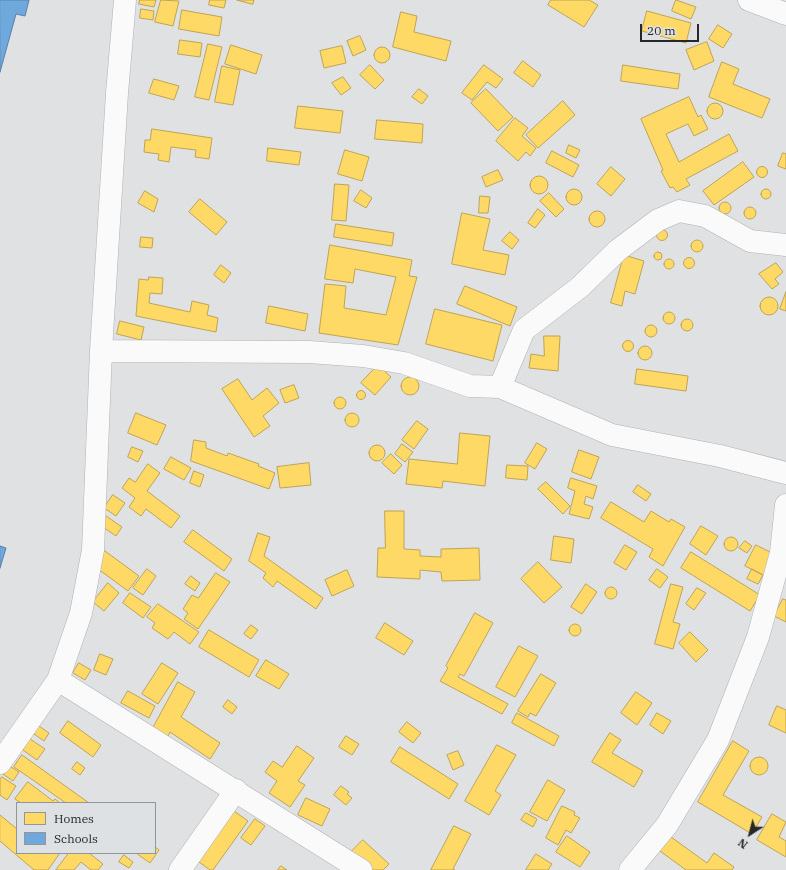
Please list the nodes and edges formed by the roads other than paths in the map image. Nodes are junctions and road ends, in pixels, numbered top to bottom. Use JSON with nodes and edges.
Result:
{"nodes":[{"id":1,"x":125,"y":0,"type":"edge"},
{"id":2,"x":752,"y":0,"type":"edge"},
{"id":3,"x":786,"y":14,"type":"edge"},
{"id":4,"x":786,"y":245,"type":"edge"},
{"id":5,"x":101,"y":351,"type":"junction"},
{"id":6,"x":500,"y":387,"type":"junction"},
{"id":7,"x":786,"y":473,"type":"edge"},
{"id":8,"x":786,"y":505,"type":"edge"},
{"id":9,"x":58,"y":680,"type":"junction"},
{"id":10,"x":0,"y":763,"type":"edge"},
{"id":11,"x":236,"y":790,"type":"junction"},
{"id":12,"x":180,"y":870,"type":"edge"},
{"id":13,"x":360,"y":870,"type":"edge"},
{"id":14,"x":630,"y":870,"type":"edge"}],
"edges":[{"from":1,"to":5,"type":"street"},
{"from":2,"to":3,"type":"street"},
{"from":4,"to":6,"type":"street"},
{"from":5,"to":6,"type":"street"},
{"from":5,"to":9,"type":"street"},
{"from":6,"to":7,"type":"street"},
{"from":8,"to":14,"type":"street"},
{"from":9,"to":10,"type":"street"},
{"from":9,"to":11,"type":"street"},
{"from":11,"to":12,"type":"street"},
{"from":11,"to":13,"type":"street"}]}
